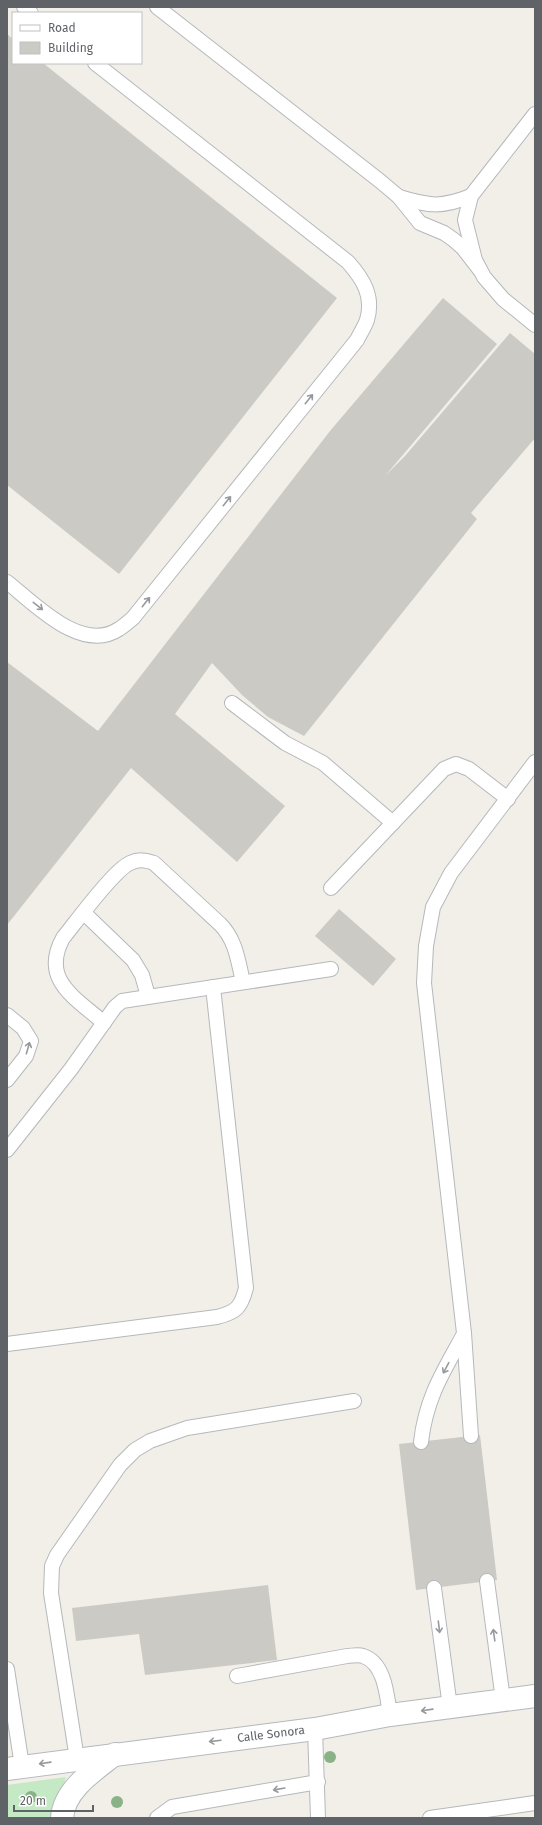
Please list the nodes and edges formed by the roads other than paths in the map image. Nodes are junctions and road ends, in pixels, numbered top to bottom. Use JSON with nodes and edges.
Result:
{"nodes":[{"id":1,"x":158,"y":7,"type":"edge"},
{"id":2,"x":96,"y":64,"type":"edge"},
{"id":3,"x":535,"y":114,"type":"edge"},
{"id":4,"x":471,"y":196,"type":"junction"},
{"id":5,"x":399,"y":197,"type":"junction"},
{"id":6,"x":480,"y":270,"type":"junction"},
{"id":7,"x":535,"y":325,"type":"edge"},
{"id":8,"x":7,"y":582,"type":"edge"},
{"id":9,"x":232,"y":703,"type":"dead end"},
{"id":10,"x":535,"y":762,"type":"edge"},
{"id":11,"x":508,"y":799,"type":"junction"},
{"id":12,"x":393,"y":822,"type":"junction"},
{"id":13,"x":331,"y":888,"type":"dead end"},
{"id":14,"x":84,"y":913,"type":"junction"},
{"id":15,"x":331,"y":969,"type":"dead end"},
{"id":16,"x":243,"y":982,"type":"junction"},
{"id":17,"x":213,"y":987,"type":"junction"},
{"id":18,"x":148,"y":996,"type":"junction"},
{"id":19,"x":7,"y":1015,"type":"edge"},
{"id":20,"x":104,"y":1023,"type":"junction"},
{"id":21,"x":7,"y":1080,"type":"edge"},
{"id":22,"x":7,"y":1150,"type":"edge"},
{"id":23,"x":464,"y":1333,"type":"junction"},
{"id":24,"x":7,"y":1344,"type":"edge"},
{"id":25,"x":354,"y":1401,"type":"dead end"},
{"id":26,"x":471,"y":1436,"type":"dead end"},
{"id":27,"x":421,"y":1442,"type":"dead end"},
{"id":28,"x":487,"y":1582,"type":"dead end"},
{"id":29,"x":434,"y":1588,"type":"dead end"},
{"id":30,"x":7,"y":1669,"type":"edge"},
{"id":31,"x":237,"y":1676,"type":"dead end"},
{"id":32,"x":535,"y":1696,"type":"edge"},
{"id":33,"x":503,"y":1700,"type":"junction"},
{"id":34,"x":450,"y":1707,"type":"junction"},
{"id":35,"x":390,"y":1715,"type":"junction"},
{"id":36,"x":315,"y":1729,"type":"junction"},
{"id":37,"x":116,"y":1754,"type":"junction"},
{"id":38,"x":77,"y":1759,"type":"junction"},
{"id":39,"x":15,"y":1768,"type":"edge"},
{"id":40,"x":318,"y":1782,"type":"junction"},
{"id":41,"x":535,"y":1803,"type":"edge"},
{"id":42,"x":519,"y":1805,"type":"junction"},
{"id":43,"x":535,"y":1811,"type":"edge"},
{"id":44,"x":62,"y":1818,"type":"edge"},
{"id":45,"x":157,"y":1818,"type":"edge"},
{"id":46,"x":318,"y":1818,"type":"edge"},
{"id":47,"x":430,"y":1818,"type":"edge"}],
"edges":[{"from":1,"to":5,"type":"lane"},
{"from":8,"to":2,"type":"lane","one_way":true},
{"from":3,"to":4,"type":"lane"},
{"from":4,"to":5,"type":"lane"},
{"from":4,"to":6,"type":"lane"},
{"from":5,"to":6,"type":"lane"},
{"from":6,"to":7,"type":"lane"},
{"from":9,"to":12,"type":"lane"},
{"from":10,"to":11,"type":"lane"},
{"from":11,"to":12,"type":"lane"},
{"from":11,"to":23,"type":"lane"},
{"from":12,"to":13,"type":"lane"},
{"from":14,"to":16,"type":"lane"},
{"from":14,"to":18,"type":"lane"},
{"from":14,"to":20,"type":"lane"},
{"from":15,"to":16,"type":"lane"},
{"from":16,"to":17,"type":"lane"},
{"from":17,"to":18,"type":"lane"},
{"from":17,"to":24,"type":"lane"},
{"from":18,"to":20,"type":"lane"},
{"from":21,"to":19,"type":"lane","one_way":true},
{"from":20,"to":22,"type":"lane"},
{"from":23,"to":26,"type":"lane"},
{"from":23,"to":27,"type":"lane","one_way":true},
{"from":25,"to":38,"type":"lane"},
{"from":33,"to":28,"type":"lane","one_way":true},
{"from":29,"to":34,"type":"lane","one_way":true},
{"from":30,"to":39,"type":"lane"},
{"from":31,"to":35,"type":"lane"},
{"from":32,"to":33,"type":"street","name":"Calle Sonora"},
{"from":33,"to":34,"type":"street","name":"Calle Sonora"},
{"from":34,"to":35,"type":"street","name":"Calle Sonora","one_way":true},
{"from":35,"to":36,"type":"street","name":"Calle Sonora"},
{"from":36,"to":37,"type":"street","name":"Calle Sonora","one_way":true},
{"from":36,"to":40,"type":"lane"},
{"from":37,"to":38,"type":"street","name":"Calle Sonora"},
{"from":37,"to":44,"type":"street"},
{"from":38,"to":39,"type":"street","name":"Calle Sonora","one_way":true},
{"from":40,"to":45,"type":"lane","one_way":true},
{"from":40,"to":46,"type":"lane"},
{"from":41,"to":42,"type":"lane"},
{"from":42,"to":43,"type":"lane"},
{"from":42,"to":47,"type":"lane"}]}
